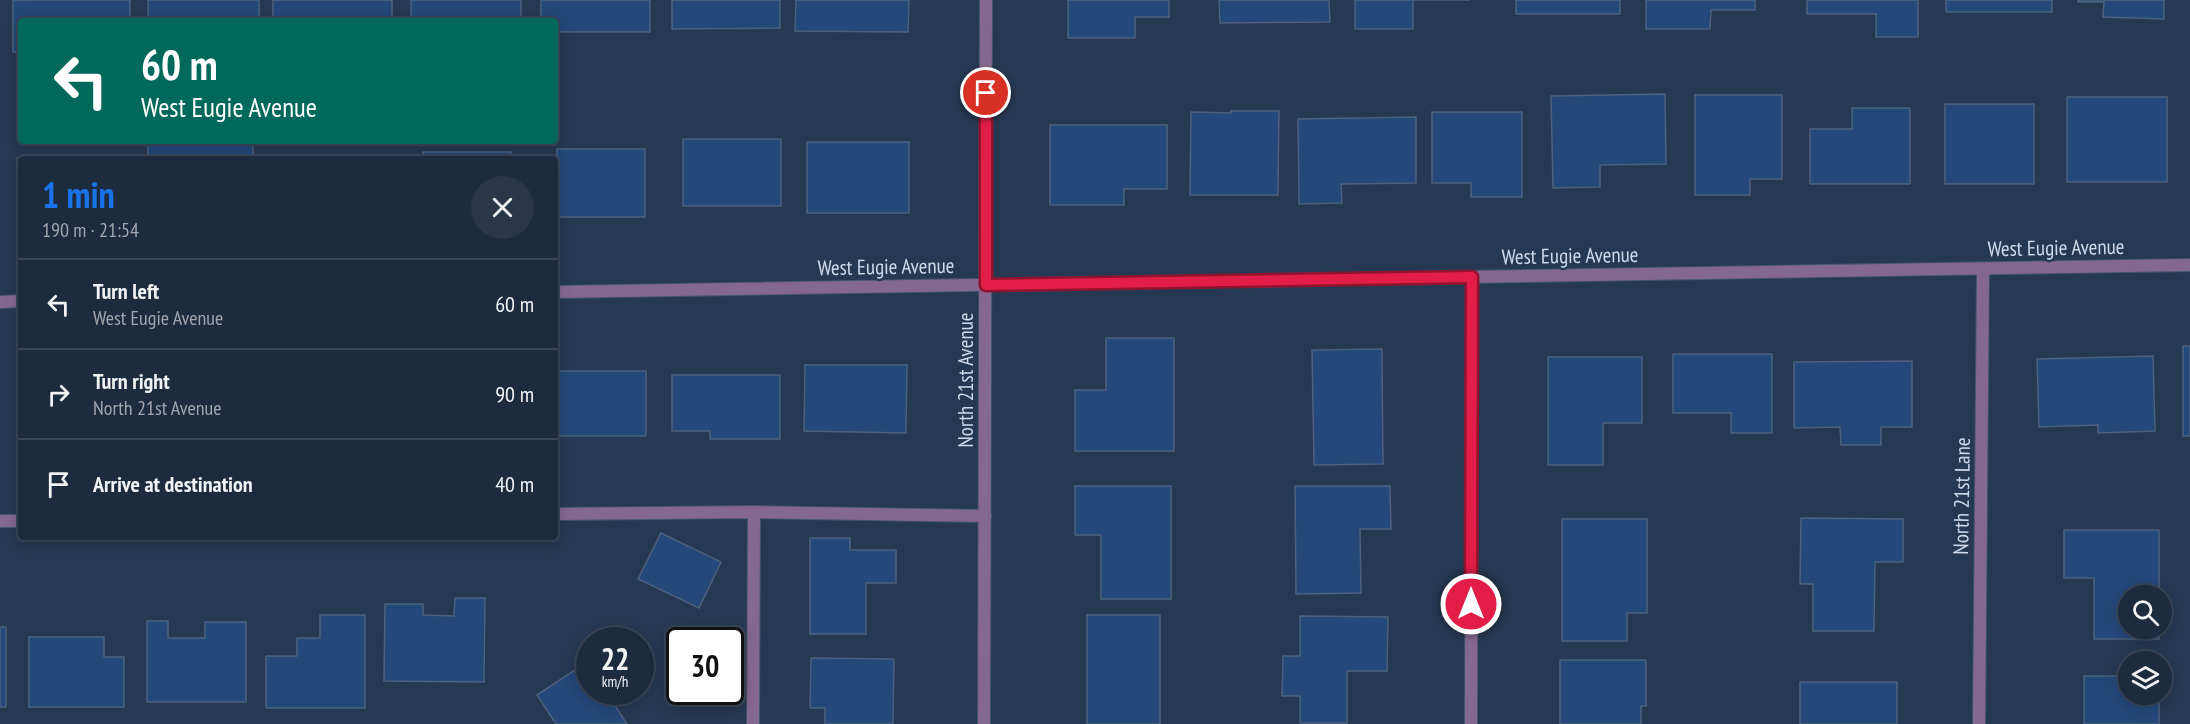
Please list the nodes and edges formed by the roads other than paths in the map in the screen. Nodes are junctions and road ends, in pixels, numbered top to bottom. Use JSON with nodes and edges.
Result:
{"nodes":[{"id":1,"x":986,"y":0,"type":"edge"},
{"id":2,"x":2190,"y":265,"type":"edge"},
{"id":3,"x":1983,"y":269,"type":"junction"},
{"id":4,"x":1472,"y":277,"type":"junction"},
{"id":5,"x":986,"y":285,"type":"junction"},
{"id":6,"x":558,"y":292,"type":"edge"},
{"id":7,"x":18,"y":301,"type":"edge"},
{"id":8,"x":0,"y":302,"type":"edge"},
{"id":9,"x":754,"y":512,"type":"junction"},
{"id":10,"x":558,"y":514,"type":"edge"},
{"id":11,"x":984,"y":516,"type":"junction"},
{"id":12,"x":0,"y":521,"type":"edge"},
{"id":13,"x":18,"y":521,"type":"edge"},
{"id":14,"x":753,"y":724,"type":"edge"},
{"id":15,"x":984,"y":724,"type":"edge"},
{"id":16,"x":1471,"y":724,"type":"edge"},
{"id":17,"x":1979,"y":724,"type":"edge"}],
"edges":[{"from":1,"to":5,"type":"street","name":"North 21st Avenue"},
{"from":2,"to":3,"type":"street","name":"West Eugie Avenue"},
{"from":3,"to":4,"type":"street","name":"West Eugie Avenue"},
{"from":3,"to":17,"type":"street","name":"North 21st Lane"},
{"from":4,"to":5,"type":"street","name":"West Eugie Avenue"},
{"from":4,"to":16,"type":"street"},
{"from":5,"to":6,"type":"street","name":"West Eugie Avenue"},
{"from":5,"to":11,"type":"street","name":"North 21st Avenue"},
{"from":7,"to":8,"type":"street"},
{"from":9,"to":10,"type":"street"},
{"from":9,"to":11,"type":"street"},
{"from":9,"to":14,"type":"street"},
{"from":11,"to":15,"type":"street","name":"North 21st Avenue"},
{"from":12,"to":13,"type":"street"}]}
